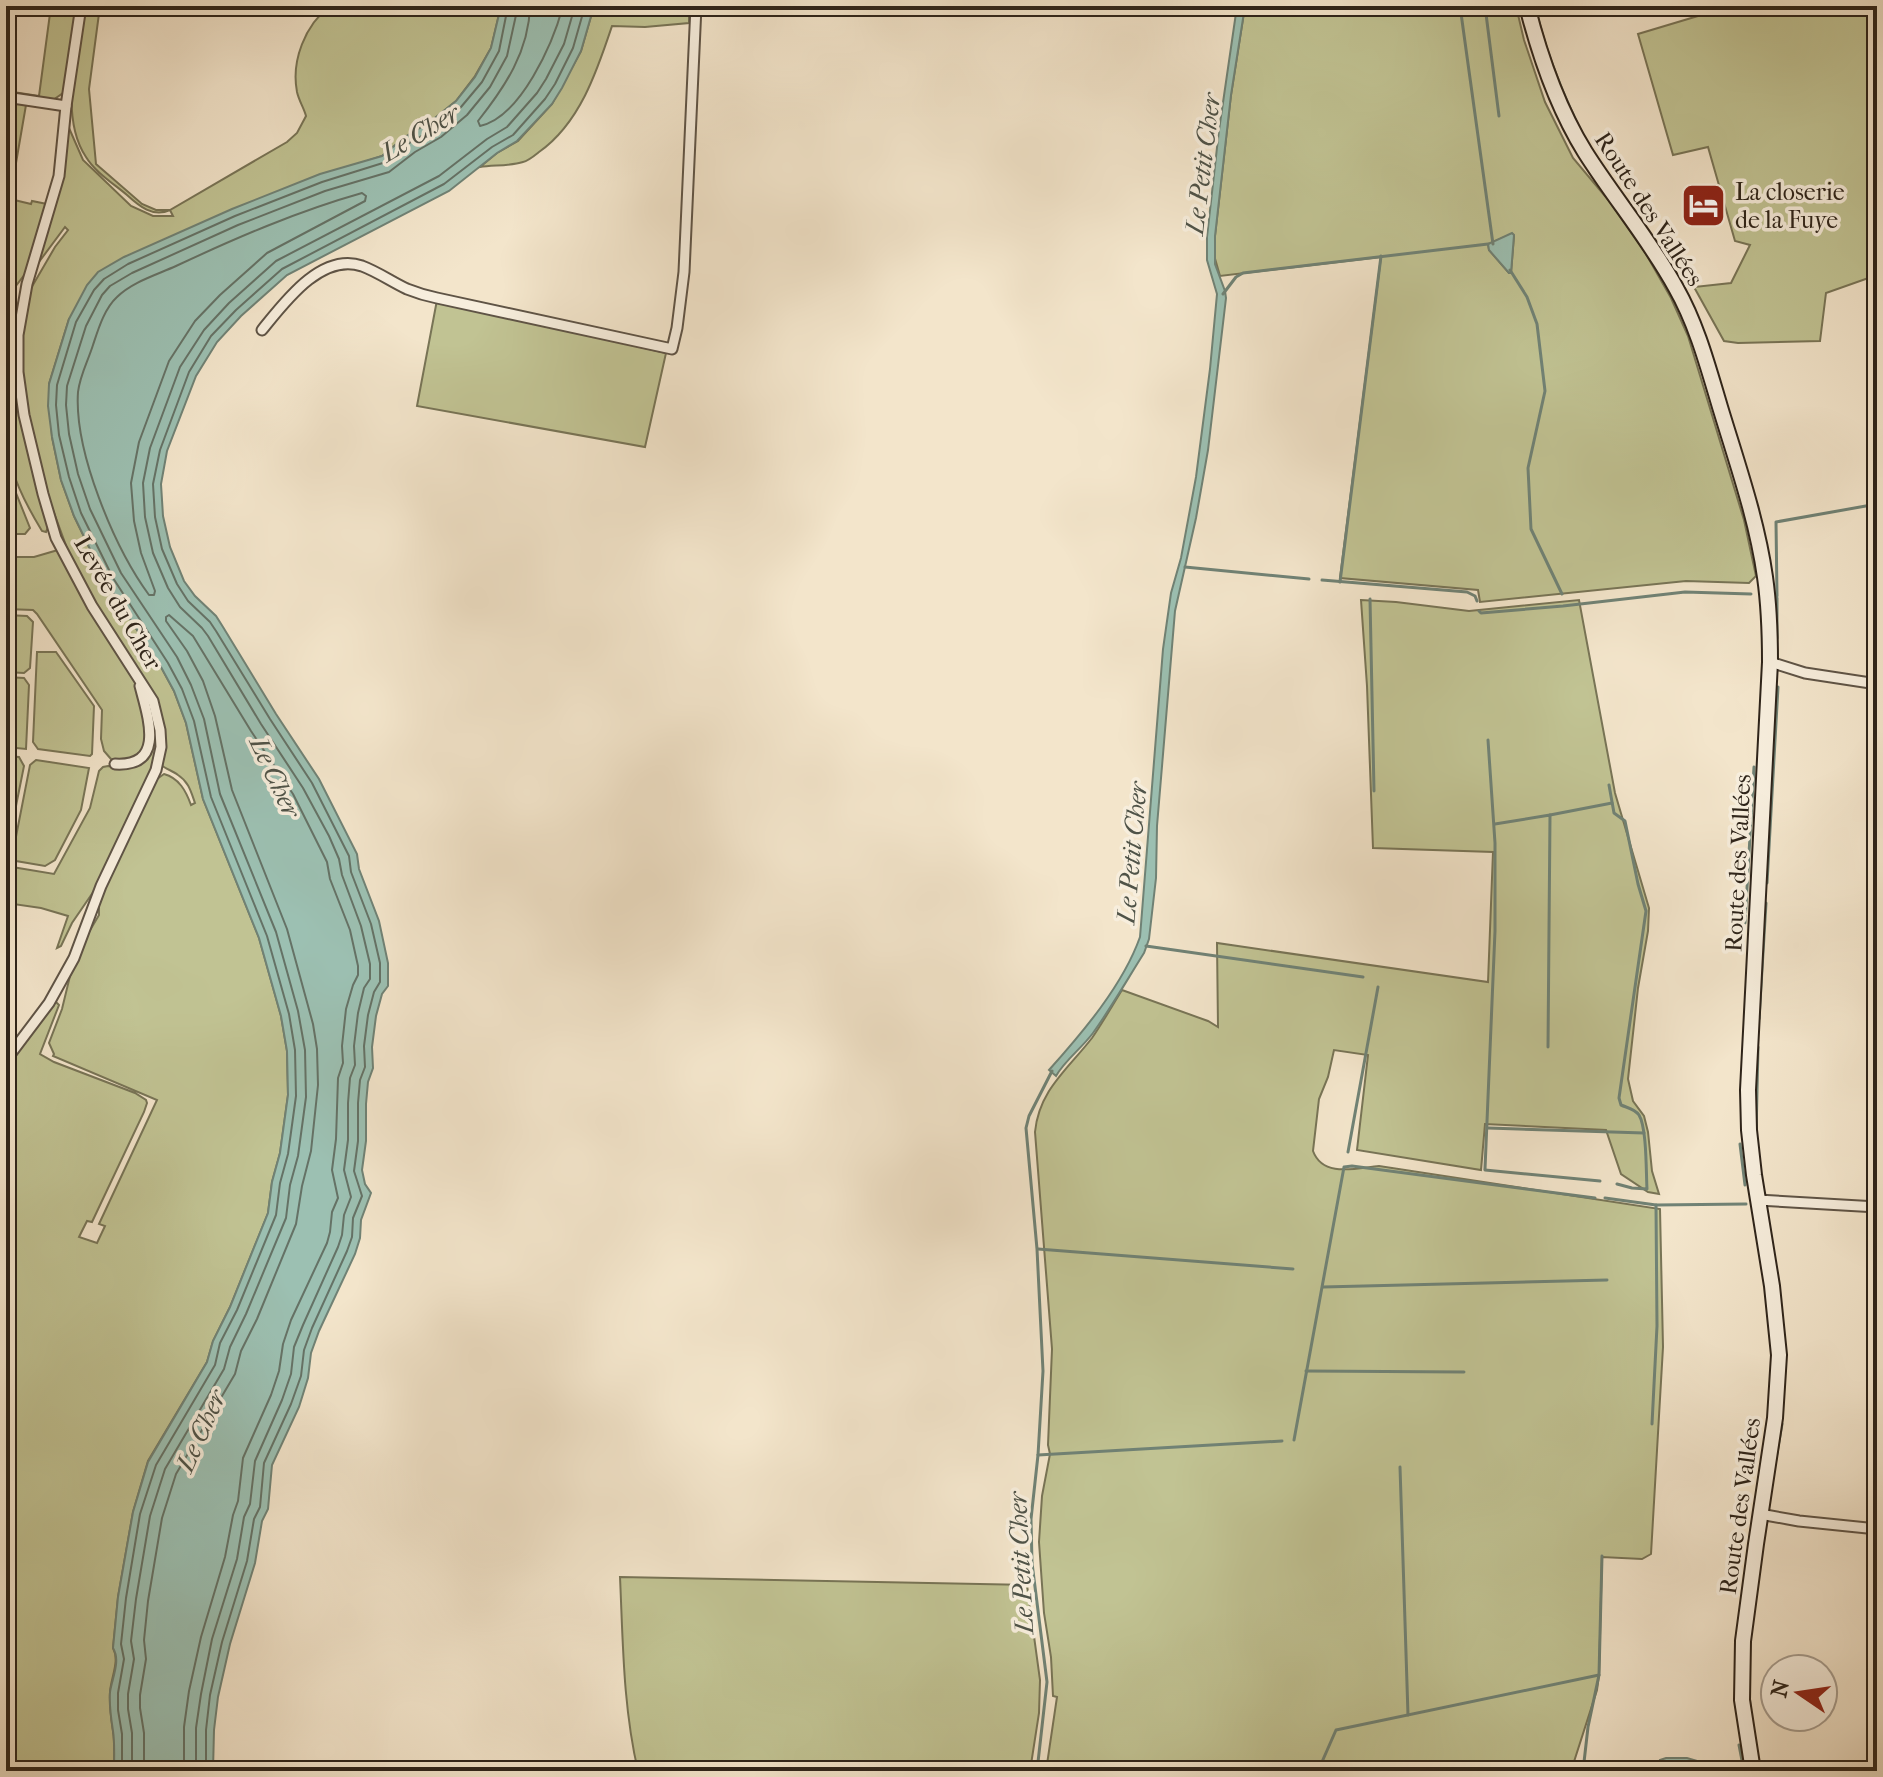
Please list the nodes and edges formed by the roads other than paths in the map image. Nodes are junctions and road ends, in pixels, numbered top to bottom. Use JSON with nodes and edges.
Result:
{"nodes":[{"id":1,"x":696,"y":6,"type":"edge"},
{"id":2,"x":1527,"y":6,"type":"edge"},
{"id":3,"x":80,"y":10,"type":"edge"},
{"id":4,"x":6,"y":97,"type":"edge"},
{"id":5,"x":66,"y":106,"type":"junction"},
{"id":6,"x":262,"y":330,"type":"dead end"},
{"id":7,"x":1770,"y":662,"type":"junction"},
{"id":8,"x":1877,"y":684,"type":"edge"},
{"id":9,"x":155,"y":730,"type":"junction"},
{"id":10,"x":115,"y":764,"type":"dead end"},
{"id":11,"x":6,"y":1060,"type":"edge"},
{"id":12,"x":1758,"y":1200,"type":"junction"},
{"id":13,"x":1877,"y":1207,"type":"edge"},
{"id":14,"x":1760,"y":1514,"type":"junction"},
{"id":15,"x":1877,"y":1529,"type":"edge"},
{"id":16,"x":1753,"y":1771,"type":"edge"}],
"edges":[{"from":1,"to":6,"type":"street"},
{"from":2,"to":7,"type":"main road","name":"Route des Vallées"},
{"from":3,"to":5,"type":"street","name":"Levée du Cher"},
{"from":4,"to":5,"type":"street"},
{"from":5,"to":9,"type":"street","name":"Levée du Cher"},
{"from":7,"to":8,"type":"street"},
{"from":7,"to":12,"type":"main road","name":"Route des Vallées"},
{"from":9,"to":10,"type":"street"},
{"from":9,"to":11,"type":"street"},
{"from":12,"to":13,"type":"street"},
{"from":12,"to":14,"type":"main road","name":"Route des Vallées"},
{"from":14,"to":15,"type":"street"},
{"from":14,"to":16,"type":"main road","name":"Route des Vallées"}]}
